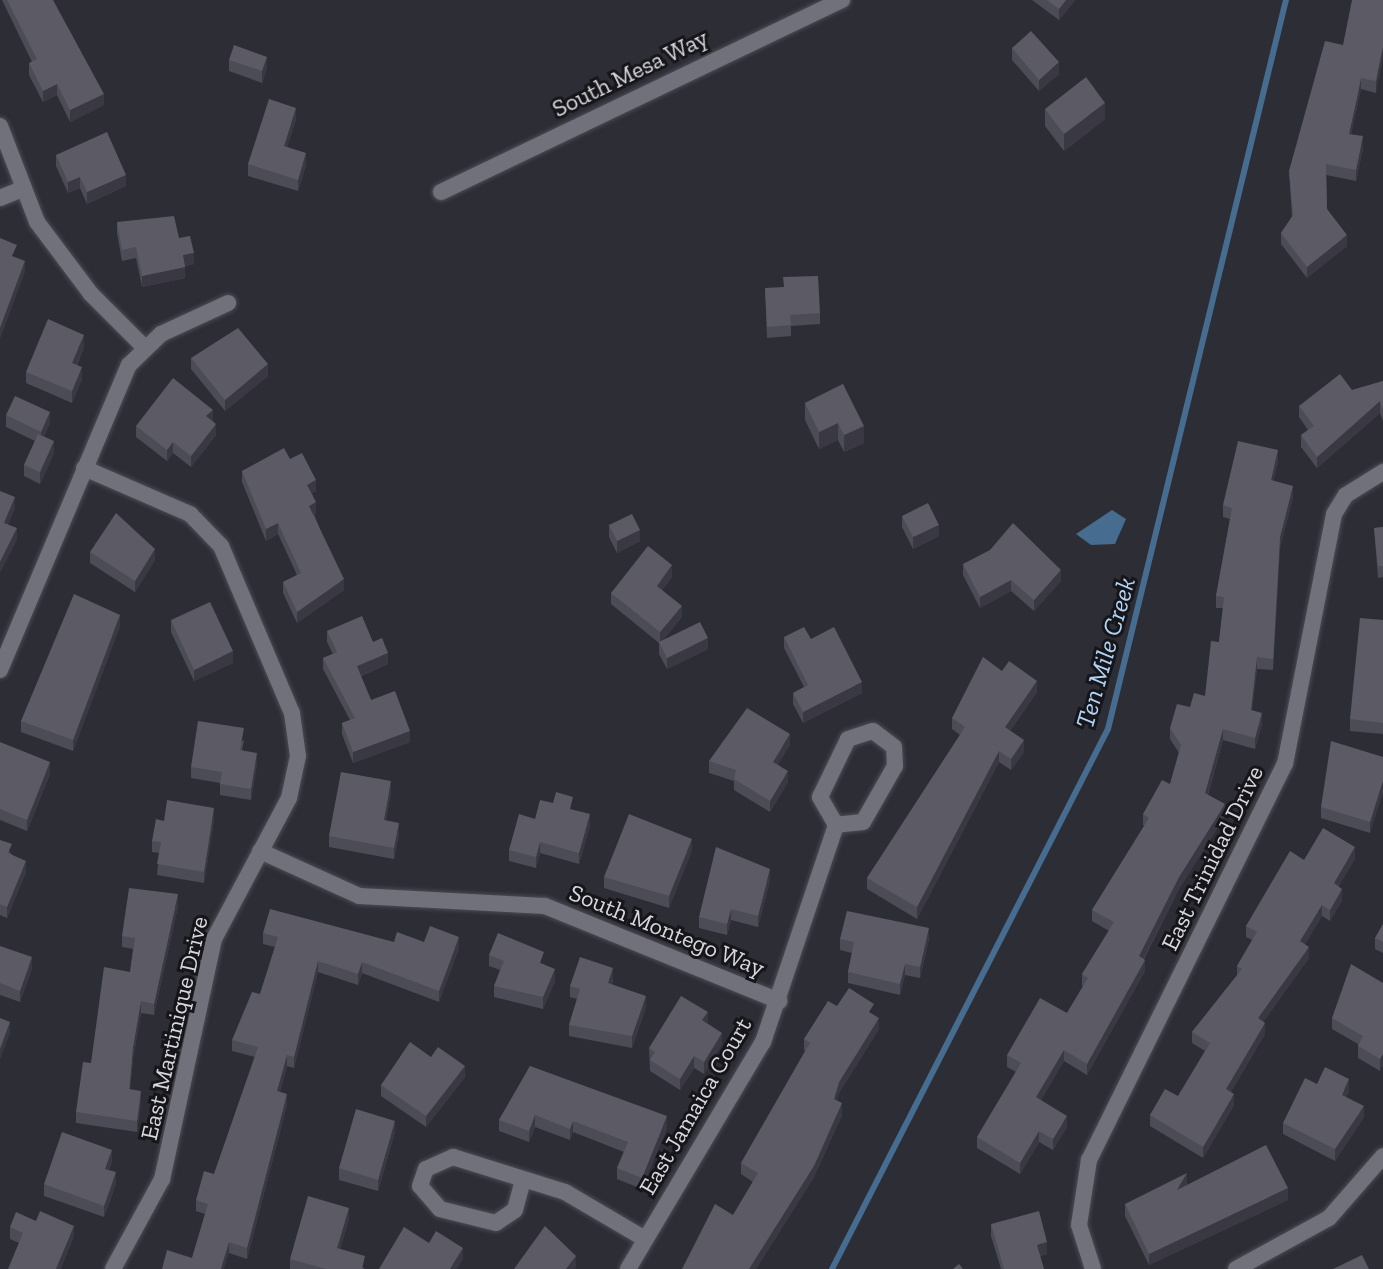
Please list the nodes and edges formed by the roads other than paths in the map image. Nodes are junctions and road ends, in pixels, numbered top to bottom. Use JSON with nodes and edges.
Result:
{"nodes":[{"id":1,"x":842,"y":0,"type":"edge"},
{"id":2,"x":0,"y":126,"type":"edge"},
{"id":3,"x":20,"y":190,"type":"junction"},
{"id":4,"x":441,"y":192,"type":"dead end"},
{"id":5,"x":0,"y":198,"type":"edge"},
{"id":6,"x":228,"y":303,"type":"dead end"},
{"id":7,"x":144,"y":347,"type":"junction"},
{"id":8,"x":84,"y":468,"type":"junction"},
{"id":9,"x":1383,"y":472,"type":"edge"},
{"id":10,"x":0,"y":670,"type":"edge"},
{"id":11,"x":836,"y":825,"type":"junction"},
{"id":12,"x":260,"y":851,"type":"junction"},
{"id":13,"x":779,"y":1001,"type":"junction"},
{"id":14,"x":1383,"y":1156,"type":"edge"},
{"id":15,"x":523,"y":1180,"type":"junction"},
{"id":16,"x":645,"y":1239,"type":"junction"},
{"id":17,"x":1259,"y":1264,"type":"edge"},
{"id":18,"x":113,"y":1269,"type":"edge"},
{"id":19,"x":628,"y":1269,"type":"edge"},
{"id":20,"x":1093,"y":1269,"type":"edge"},
{"id":21,"x":1236,"y":1269,"type":"edge"}],
"edges":[{"from":1,"to":4,"type":"street","name":"South Mesa Way"},
{"from":2,"to":3,"type":"street"},
{"from":3,"to":5,"type":"street"},
{"from":3,"to":7,"type":"street"},
{"from":6,"to":7,"type":"street"},
{"from":7,"to":8,"type":"street"},
{"from":8,"to":10,"type":"street"},
{"from":8,"to":12,"type":"street","name":"East Martinique Drive"},
{"from":9,"to":20,"type":"street","name":"East Trinidad Drive"},
{"from":11,"to":11,"type":"street"},
{"from":11,"to":13,"type":"street","name":"East Jamaica Court"},
{"from":12,"to":13,"type":"street","name":"South Montego Way"},
{"from":12,"to":18,"type":"street","name":"East Martinique Drive"},
{"from":13,"to":16,"type":"street","name":"East Jamaica Court"},
{"from":14,"to":17,"type":"street"},
{"from":15,"to":15,"type":"street"},
{"from":15,"to":16,"type":"street"},
{"from":16,"to":19,"type":"street","name":"East Jamaica Court"},
{"from":17,"to":21,"type":"street"}]}
